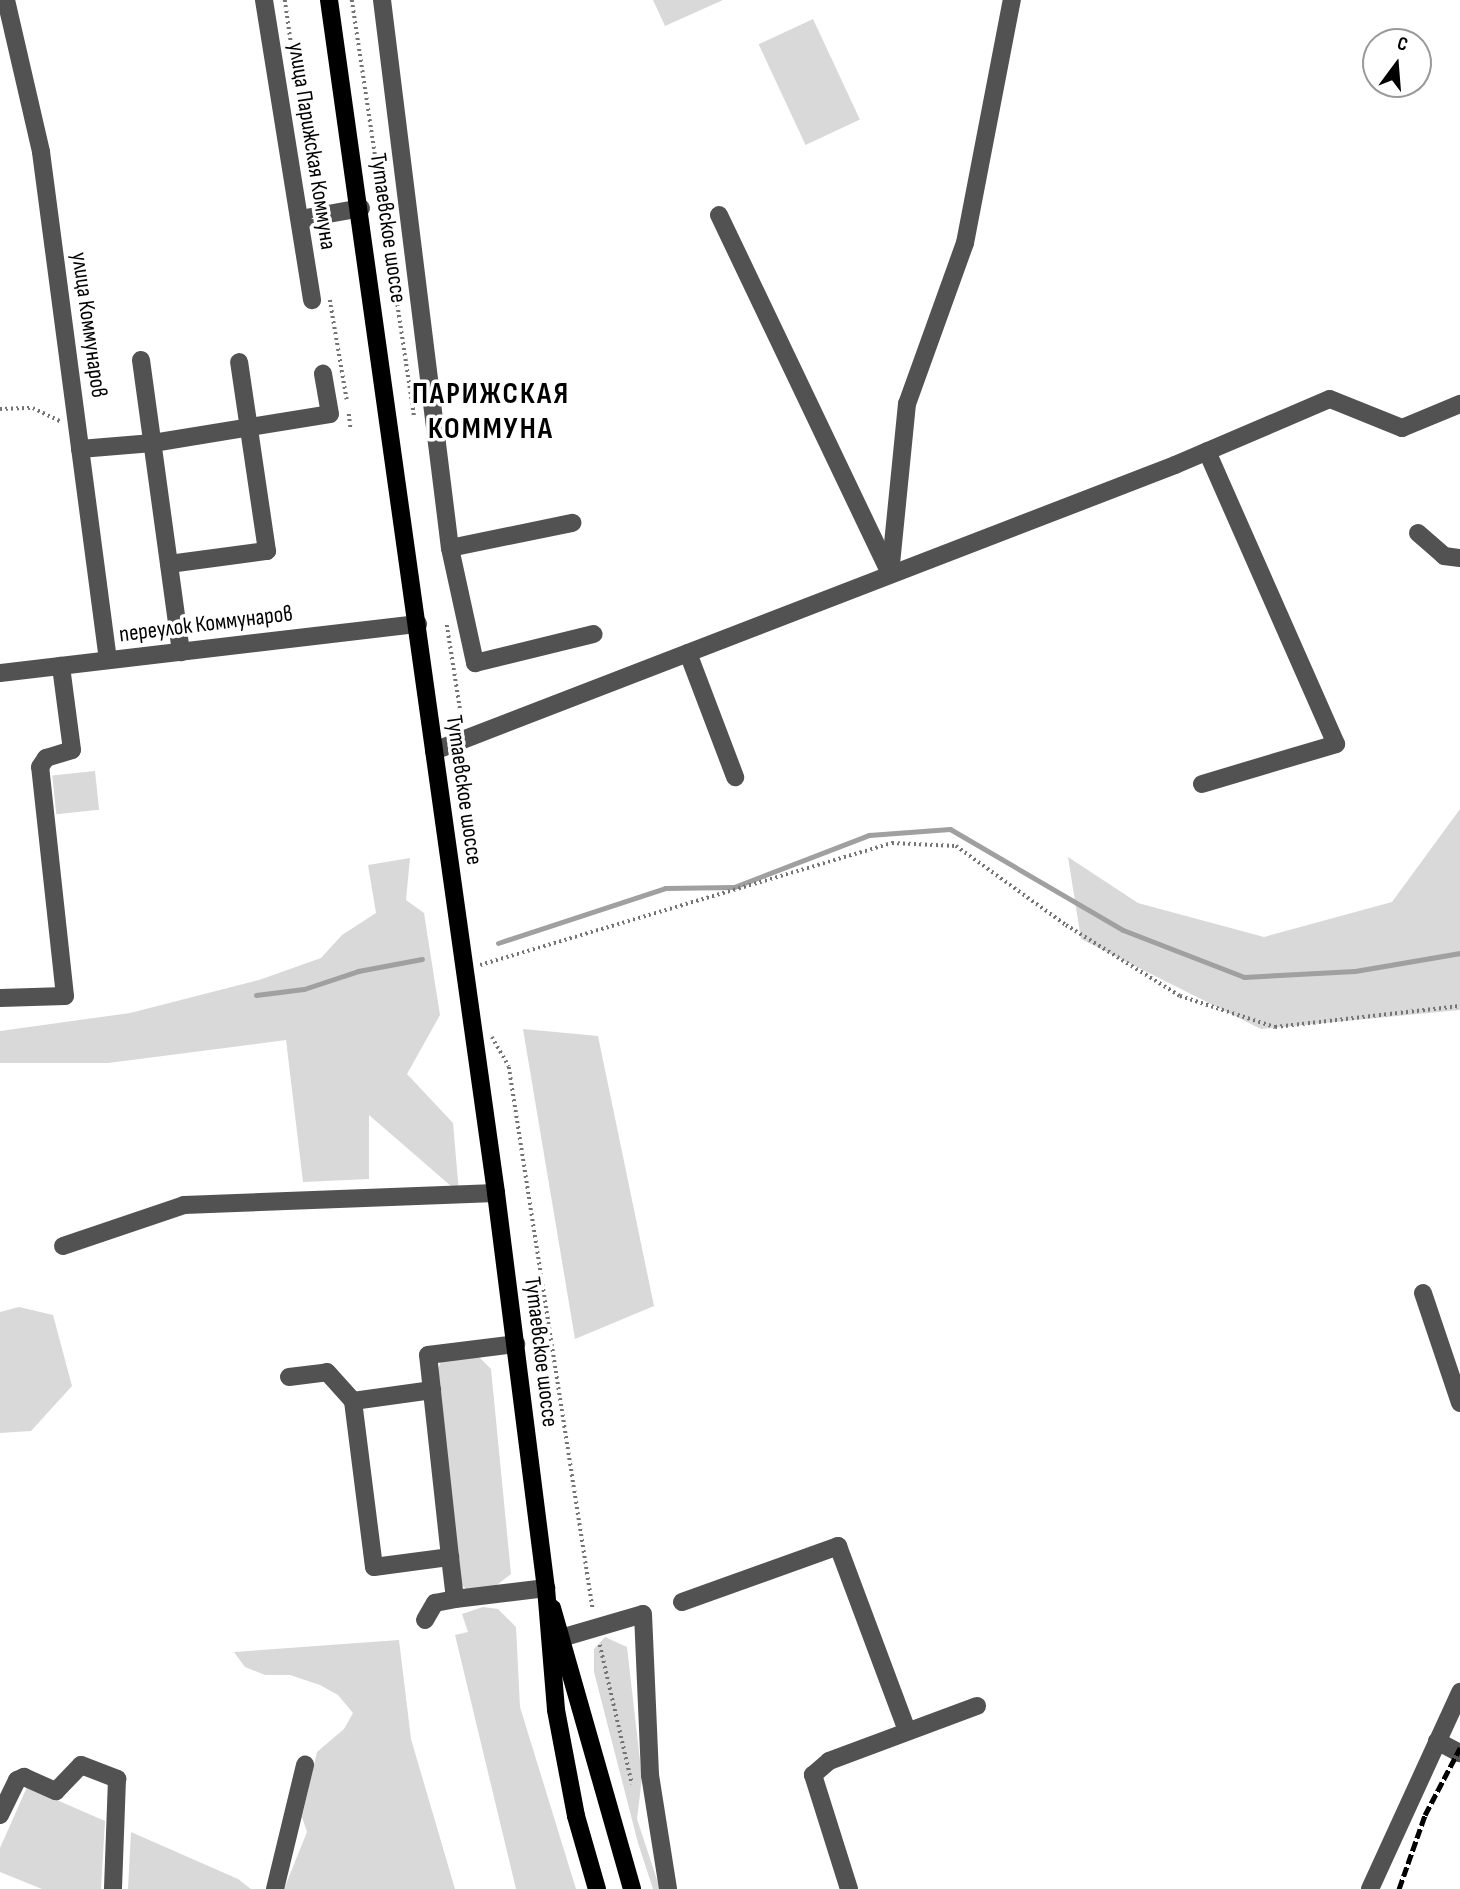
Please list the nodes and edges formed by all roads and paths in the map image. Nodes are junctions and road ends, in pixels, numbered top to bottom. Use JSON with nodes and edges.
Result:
{"nodes":[{"id":1,"x":6,"y":0,"type":"edge"},
{"id":2,"x":264,"y":0,"type":"edge"},
{"id":3,"x":329,"y":0,"type":"edge"},
{"id":4,"x":352,"y":0,"type":"edge"},
{"id":5,"x":382,"y":0,"type":"edge"},
{"id":6,"x":1012,"y":0,"type":"edge"},
{"id":7,"x":361,"y":208,"type":"junction"},
{"id":8,"x":719,"y":215,"type":"dead end"},
{"id":9,"x":300,"y":219,"type":"junction"},
{"id":10,"x":312,"y":300,"type":"dead end"},
{"id":11,"x":331,"y":306,"type":"dead end"},
{"id":12,"x":141,"y":360,"type":"dead end"},
{"id":13,"x":239,"y":362,"type":"dead end"},
{"id":14,"x":323,"y":374,"type":"dead end"},
{"id":15,"x":1460,"y":404,"type":"edge"},
{"id":16,"x":0,"y":409,"type":"edge"},
{"id":17,"x":248,"y":427,"type":"junction"},
{"id":18,"x":416,"y":429,"type":"dead end"},
{"id":19,"x":78,"y":430,"type":"junction"},
{"id":20,"x":351,"y":430,"type":"dead end"},
{"id":21,"x":153,"y":443,"type":"junction"},
{"id":22,"x":80,"y":449,"type":"junction"},
{"id":23,"x":1207,"y":451,"type":"junction"},
{"id":24,"x":572,"y":523,"type":"dead end"},
{"id":25,"x":1418,"y":533,"type":"dead end"},
{"id":26,"x":450,"y":548,"type":"junction"},
{"id":27,"x":1460,"y":558,"type":"edge"},
{"id":28,"x":169,"y":564,"type":"junction"},
{"id":29,"x":890,"y":575,"type":"junction"},
{"id":30,"x":446,"y":618,"type":"dead end"},
{"id":31,"x":418,"y":624,"type":"junction"},
{"id":32,"x":594,"y":634,"type":"dead end"},
{"id":33,"x":181,"y":652,"type":"junction"},
{"id":34,"x":688,"y":653,"type":"junction"},
{"id":35,"x":108,"y":660,"type":"junction"},
{"id":36,"x":61,"y":666,"type":"junction"},
{"id":37,"x":0,"y":673,"type":"edge"},
{"id":38,"x":465,"y":738,"type":"junction"},
{"id":39,"x":434,"y":751,"type":"junction"},
{"id":40,"x":735,"y":777,"type":"dead end"},
{"id":41,"x":1202,"y":784,"type":"dead end"},
{"id":42,"x":465,"y":843,"type":"dead end"},
{"id":43,"x":478,"y":951,"type":"dead end"},
{"id":44,"x":472,"y":967,"type":"junction"},
{"id":45,"x":481,"y":978,"type":"dead end"},
{"id":46,"x":0,"y":998,"type":"edge"},
{"id":47,"x":1460,"y":1006,"type":"edge"},
{"id":48,"x":488,"y":1031,"type":"dead end"},
{"id":49,"x":496,"y":1193,"type":"junction"},
{"id":50,"x":63,"y":1246,"type":"dead end"},
{"id":51,"x":1423,"y":1293,"type":"dead end"},
{"id":52,"x":516,"y":1344,"type":"junction"},
{"id":53,"x":289,"y":1377,"type":"dead end"},
{"id":54,"x":432,"y":1390,"type":"junction"},
{"id":55,"x":353,"y":1401,"type":"junction"},
{"id":56,"x":1460,"y":1403,"type":"edge"},
{"id":57,"x":450,"y":1557,"type":"junction"},
{"id":58,"x":546,"y":1588,"type":"junction"},
{"id":59,"x":455,"y":1599,"type":"junction"},
{"id":60,"x":682,"y":1602,"type":"dead end"},
{"id":61,"x":425,"y":1620,"type":"dead end"},
{"id":62,"x":596,"y":1629,"type":"junction"},
{"id":63,"x":554,"y":1640,"type":"junction"},
{"id":64,"x":1460,"y":1692,"type":"edge"},
{"id":65,"x":977,"y":1706,"type":"dead end"},
{"id":66,"x":907,"y":1731,"type":"junction"},
{"id":67,"x":1437,"y":1741,"type":"junction"},
{"id":68,"x":1460,"y":1753,"type":"edge"},
{"id":69,"x":305,"y":1765,"type":"dead end"},
{"id":70,"x":634,"y":1791,"type":"dead end"},
{"id":71,"x":0,"y":1815,"type":"edge"},
{"id":72,"x":113,"y":1889,"type":"edge"},
{"id":73,"x":275,"y":1889,"type":"edge"},
{"id":74,"x":597,"y":1889,"type":"edge"},
{"id":75,"x":632,"y":1889,"type":"edge"},
{"id":76,"x":668,"y":1889,"type":"edge"},
{"id":77,"x":849,"y":1889,"type":"edge"},
{"id":78,"x":1370,"y":1889,"type":"edge"}],
"edges":[{"from":1,"to":19,"type":"street","name":"улица Коммунаров"},
{"from":2,"to":9,"type":"street","name":"улица Парижская Коммуна"},
{"from":3,"to":7,"type":"main road","name":"Тутаевское шоссе"},
{"from":4,"to":18,"type":"path"},
{"from":5,"to":26,"type":"street"},
{"from":6,"to":29,"type":"street"},
{"from":7,"to":9,"type":"street"},
{"from":7,"to":31,"type":"main road","name":"Тутаевское шоссе"},
{"from":8,"to":29,"type":"street"},
{"from":9,"to":10,"type":"street","name":"улица Парижская Коммуна"},
{"from":11,"to":20,"type":"path"},
{"from":12,"to":21,"type":"street"},
{"from":13,"to":17,"type":"street"},
{"from":14,"to":17,"type":"street"},
{"from":15,"to":23,"type":"street"},
{"from":16,"to":19,"type":"path"},
{"from":17,"to":21,"type":"street"},
{"from":17,"to":28,"type":"street"},
{"from":19,"to":22,"type":"street","name":"улица Коммунаров"},
{"from":21,"to":22,"type":"street"},
{"from":21,"to":28,"type":"street"},
{"from":22,"to":35,"type":"street","name":"улица Коммунаров"},
{"from":23,"to":29,"type":"street"},
{"from":23,"to":41,"type":"street"},
{"from":24,"to":26,"type":"street"},
{"from":25,"to":27,"type":"street"},
{"from":26,"to":32,"type":"street"},
{"from":28,"to":33,"type":"street"},
{"from":29,"to":34,"type":"street"},
{"from":30,"to":38,"type":"path"},
{"from":31,"to":33,"type":"street","name":"переулок Коммунаров"},
{"from":31,"to":39,"type":"main road","name":"Тутаевское шоссе"},
{"from":33,"to":35,"type":"street","name":"переулок Коммунаров"},
{"from":34,"to":38,"type":"street"},
{"from":34,"to":40,"type":"street"},
{"from":35,"to":36,"type":"street","name":"переулок Коммунаров"},
{"from":36,"to":37,"type":"street","name":"переулок Коммунаров"},
{"from":36,"to":46,"type":"street"},
{"from":38,"to":39,"type":"street"},
{"from":38,"to":42,"type":"path"},
{"from":39,"to":44,"type":"main road","name":"Тутаевское шоссе"},
{"from":43,"to":44,"type":"path"},
{"from":44,"to":45,"type":"path"},
{"from":44,"to":47,"type":"path"},
{"from":44,"to":49,"type":"main road","name":"Тутаевское шоссе"},
{"from":48,"to":62,"type":"path"},
{"from":49,"to":50,"type":"street"},
{"from":49,"to":52,"type":"main road","name":"Тутаевское шоссе"},
{"from":51,"to":56,"type":"street"},
{"from":52,"to":54,"type":"street"},
{"from":52,"to":58,"type":"main road","name":"Тутаевское шоссе"},
{"from":53,"to":55,"type":"street"},
{"from":54,"to":55,"type":"street"},
{"from":54,"to":57,"type":"street"},
{"from":55,"to":57,"type":"street"},
{"from":57,"to":59,"type":"street"},
{"from":58,"to":59,"type":"street"},
{"from":58,"to":63,"type":"main road","name":"Тутаевское шоссе"},
{"from":59,"to":61,"type":"street"},
{"from":60,"to":66,"type":"street"},
{"from":62,"to":63,"type":"street"},
{"from":62,"to":70,"type":"path"},
{"from":62,"to":76,"type":"street"},
{"from":63,"to":74,"type":"main road","name":"Тутаевское шоссе"},
{"from":63,"to":75,"type":"main road","name":"Тутаевское шоссе"},
{"from":64,"to":67,"type":"street"},
{"from":65,"to":66,"type":"street"},
{"from":66,"to":77,"type":"street"},
{"from":67,"to":68,"type":"street"},
{"from":67,"to":78,"type":"street"},
{"from":69,"to":73,"type":"street"},
{"from":71,"to":72,"type":"street"}]}
